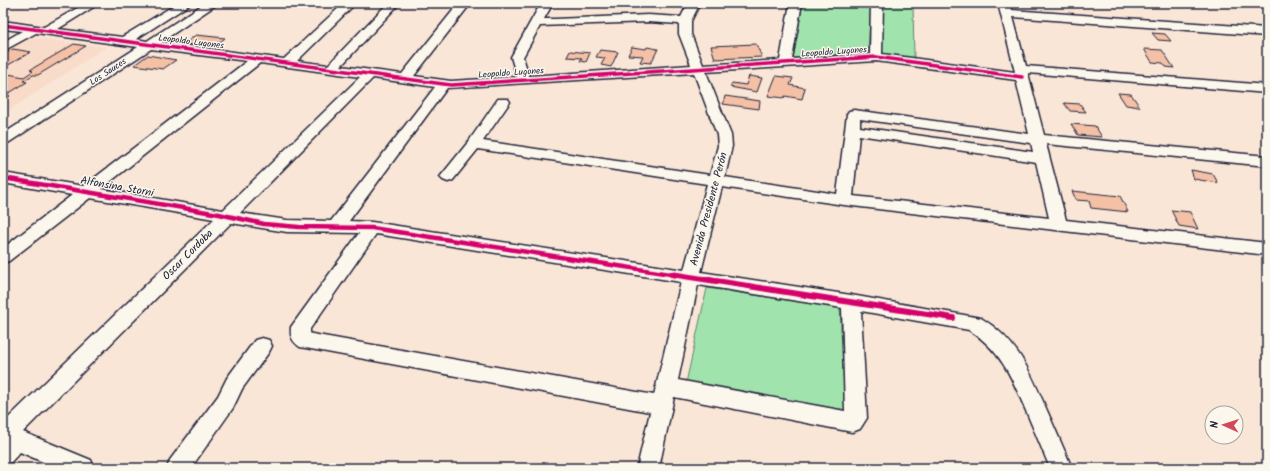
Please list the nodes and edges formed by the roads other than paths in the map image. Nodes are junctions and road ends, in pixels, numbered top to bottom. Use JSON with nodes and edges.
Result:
{"nodes":[{"id":1,"x":94,"y":3,"type":"edge"},
{"id":2,"x":186,"y":3,"type":"edge"},
{"id":3,"x":213,"y":3,"type":"edge"},
{"id":4,"x":350,"y":3,"type":"edge"},
{"id":5,"x":394,"y":3,"type":"edge"},
{"id":6,"x":465,"y":3,"type":"edge"},
{"id":7,"x":547,"y":3,"type":"edge"},
{"id":8,"x":694,"y":3,"type":"edge"},
{"id":9,"x":796,"y":3,"type":"edge"},
{"id":10,"x":878,"y":3,"type":"edge"},
{"id":11,"x":1006,"y":8,"type":"edge"},
{"id":12,"x":685,"y":21,"type":"junction"},
{"id":13,"x":536,"y":22,"type":"junction"},
{"id":14,"x":3,"y":25,"type":"edge"},
{"id":15,"x":40,"y":30,"type":"junction"},
{"id":16,"x":1267,"y":32,"type":"edge"},
{"id":17,"x":125,"y":41,"type":"junction"},
{"id":18,"x":150,"y":45,"type":"junction"},
{"id":19,"x":3,"y":47,"type":"edge"},
{"id":20,"x":876,"y":57,"type":"junction"},
{"id":21,"x":258,"y":59,"type":"junction"},
{"id":22,"x":288,"y":62,"type":"junction"},
{"id":23,"x":786,"y":63,"type":"junction"},
{"id":24,"x":331,"y":68,"type":"junction"},
{"id":25,"x":699,"y":69,"type":"junction"},
{"id":26,"x":1021,"y":73,"type":"junction"},
{"id":27,"x":370,"y":74,"type":"junction"},
{"id":28,"x":405,"y":79,"type":"junction"},
{"id":29,"x":524,"y":80,"type":"junction"},
{"id":30,"x":443,"y":85,"type":"junction"},
{"id":31,"x":1267,"y":89,"type":"edge"},
{"id":32,"x":503,"y":102,"type":"dead end"},
{"id":33,"x":852,"y":130,"type":"junction"},
{"id":34,"x":1037,"y":139,"type":"junction"},
{"id":35,"x":3,"y":140,"type":"edge"},
{"id":36,"x":474,"y":144,"type":"junction"},
{"id":37,"x":1042,"y":158,"type":"junction"},
{"id":38,"x":1267,"y":161,"type":"edge"},
{"id":39,"x":448,"y":177,"type":"dead end"},
{"id":40,"x":3,"y":178,"type":"edge"},
{"id":41,"x":716,"y":182,"type":"junction"},
{"id":42,"x":86,"y":192,"type":"junction"},
{"id":43,"x":844,"y":200,"type":"junction"},
{"id":44,"x":227,"y":217,"type":"junction"},
{"id":45,"x":1059,"y":226,"type":"junction"},
{"id":46,"x":336,"y":227,"type":"junction"},
{"id":47,"x":372,"y":228,"type":"junction"},
{"id":48,"x":1267,"y":249,"type":"edge"},
{"id":49,"x":3,"y":257,"type":"edge"},
{"id":50,"x":691,"y":277,"type":"junction"},
{"id":51,"x":851,"y":302,"type":"junction"},
{"id":52,"x":262,"y":346,"type":"dead end"},
{"id":53,"x":664,"y":396,"type":"junction"},
{"id":54,"x":7,"y":441,"type":"edge"},
{"id":55,"x":83,"y":468,"type":"edge"},
{"id":56,"x":178,"y":468,"type":"edge"},
{"id":57,"x":648,"y":468,"type":"edge"},
{"id":58,"x":1061,"y":468,"type":"edge"}],
"edges":[{"from":1,"to":15,"type":"street"},
{"from":2,"to":17,"type":"street"},
{"from":3,"to":18,"type":"street","name":"Los Sauces"},
{"from":4,"to":22,"type":"street"},
{"from":5,"to":24,"type":"street"},
{"from":6,"to":28,"type":"street"},
{"from":7,"to":13,"type":"street"},
{"from":8,"to":12,"type":"street"},
{"from":9,"to":23,"type":"street"},
{"from":10,"to":20,"type":"street"},
{"from":11,"to":16,"type":"street"},
{"from":11,"to":26,"type":"street"},
{"from":12,"to":13,"type":"street"},
{"from":12,"to":25,"type":"street","name":"Avenida Presidente Perón"},
{"from":13,"to":29,"type":"street"},
{"from":14,"to":15,"type":"street","name":"Leopoldo Lugones"},
{"from":15,"to":17,"type":"street","name":"Leopoldo Lugones"},
{"from":15,"to":19,"type":"street"},
{"from":17,"to":18,"type":"street","name":"Leopoldo Lugones"},
{"from":18,"to":21,"type":"street","name":"Leopoldo Lugones"},
{"from":18,"to":35,"type":"street","name":"Los Sauces"},
{"from":20,"to":23,"type":"street","name":"Leopoldo Lugones"},
{"from":20,"to":26,"type":"street","name":"Leopoldo Lugones"},
{"from":21,"to":22,"type":"street","name":"Leopoldo Lugones"},
{"from":21,"to":42,"type":"street"},
{"from":22,"to":24,"type":"street","name":"Leopoldo Lugones"},
{"from":23,"to":25,"type":"street","name":"Leopoldo Lugones"},
{"from":24,"to":27,"type":"street","name":"Leopoldo Lugones"},
{"from":25,"to":29,"type":"street","name":"Leopoldo Lugones"},
{"from":25,"to":41,"type":"street","name":"Avenida Presidente Perón"},
{"from":26,"to":31,"type":"street","name":"Leopoldo Lugones"},
{"from":26,"to":34,"type":"street"},
{"from":27,"to":28,"type":"street","name":"Leopoldo Lugones"},
{"from":27,"to":44,"type":"street","name":"Oscar Cordoba"},
{"from":28,"to":30,"type":"street","name":"Leopoldo Lugones"},
{"from":29,"to":30,"type":"street","name":"Leopoldo Lugones"},
{"from":30,"to":46,"type":"street"},
{"from":32,"to":36,"type":"street"},
{"from":33,"to":34,"type":"street"},
{"from":33,"to":37,"type":"street"},
{"from":33,"to":43,"type":"street"},
{"from":34,"to":37,"type":"street"},
{"from":34,"to":38,"type":"street"},
{"from":36,"to":39,"type":"street"},
{"from":36,"to":41,"type":"street"},
{"from":37,"to":45,"type":"street"},
{"from":40,"to":42,"type":"street","name":"Alfonsina Storni"},
{"from":41,"to":43,"type":"street"},
{"from":41,"to":50,"type":"street","name":"Avenida Presidente Perón"},
{"from":42,"to":44,"type":"street","name":"Alfonsina Storni"},
{"from":42,"to":49,"type":"street"},
{"from":43,"to":45,"type":"street"},
{"from":44,"to":46,"type":"street","name":"Alfonsina Storni"},
{"from":44,"to":54,"type":"street","name":"Oscar Cordoba"},
{"from":45,"to":48,"type":"street"},
{"from":46,"to":47,"type":"street","name":"Alfonsina Storni"},
{"from":47,"to":50,"type":"street","name":"Alfonsina Storni"},
{"from":47,"to":53,"type":"street"},
{"from":50,"to":51,"type":"street","name":"Alfonsina Storni"},
{"from":50,"to":53,"type":"street","name":"Avenida Presidente Perón"},
{"from":51,"to":53,"type":"street"},
{"from":51,"to":58,"type":"street","name":"Alfonsina Storni"},
{"from":52,"to":56,"type":"street"},
{"from":53,"to":57,"type":"street","name":"Avenida Presidente Perón"},
{"from":54,"to":55,"type":"street"}]}
